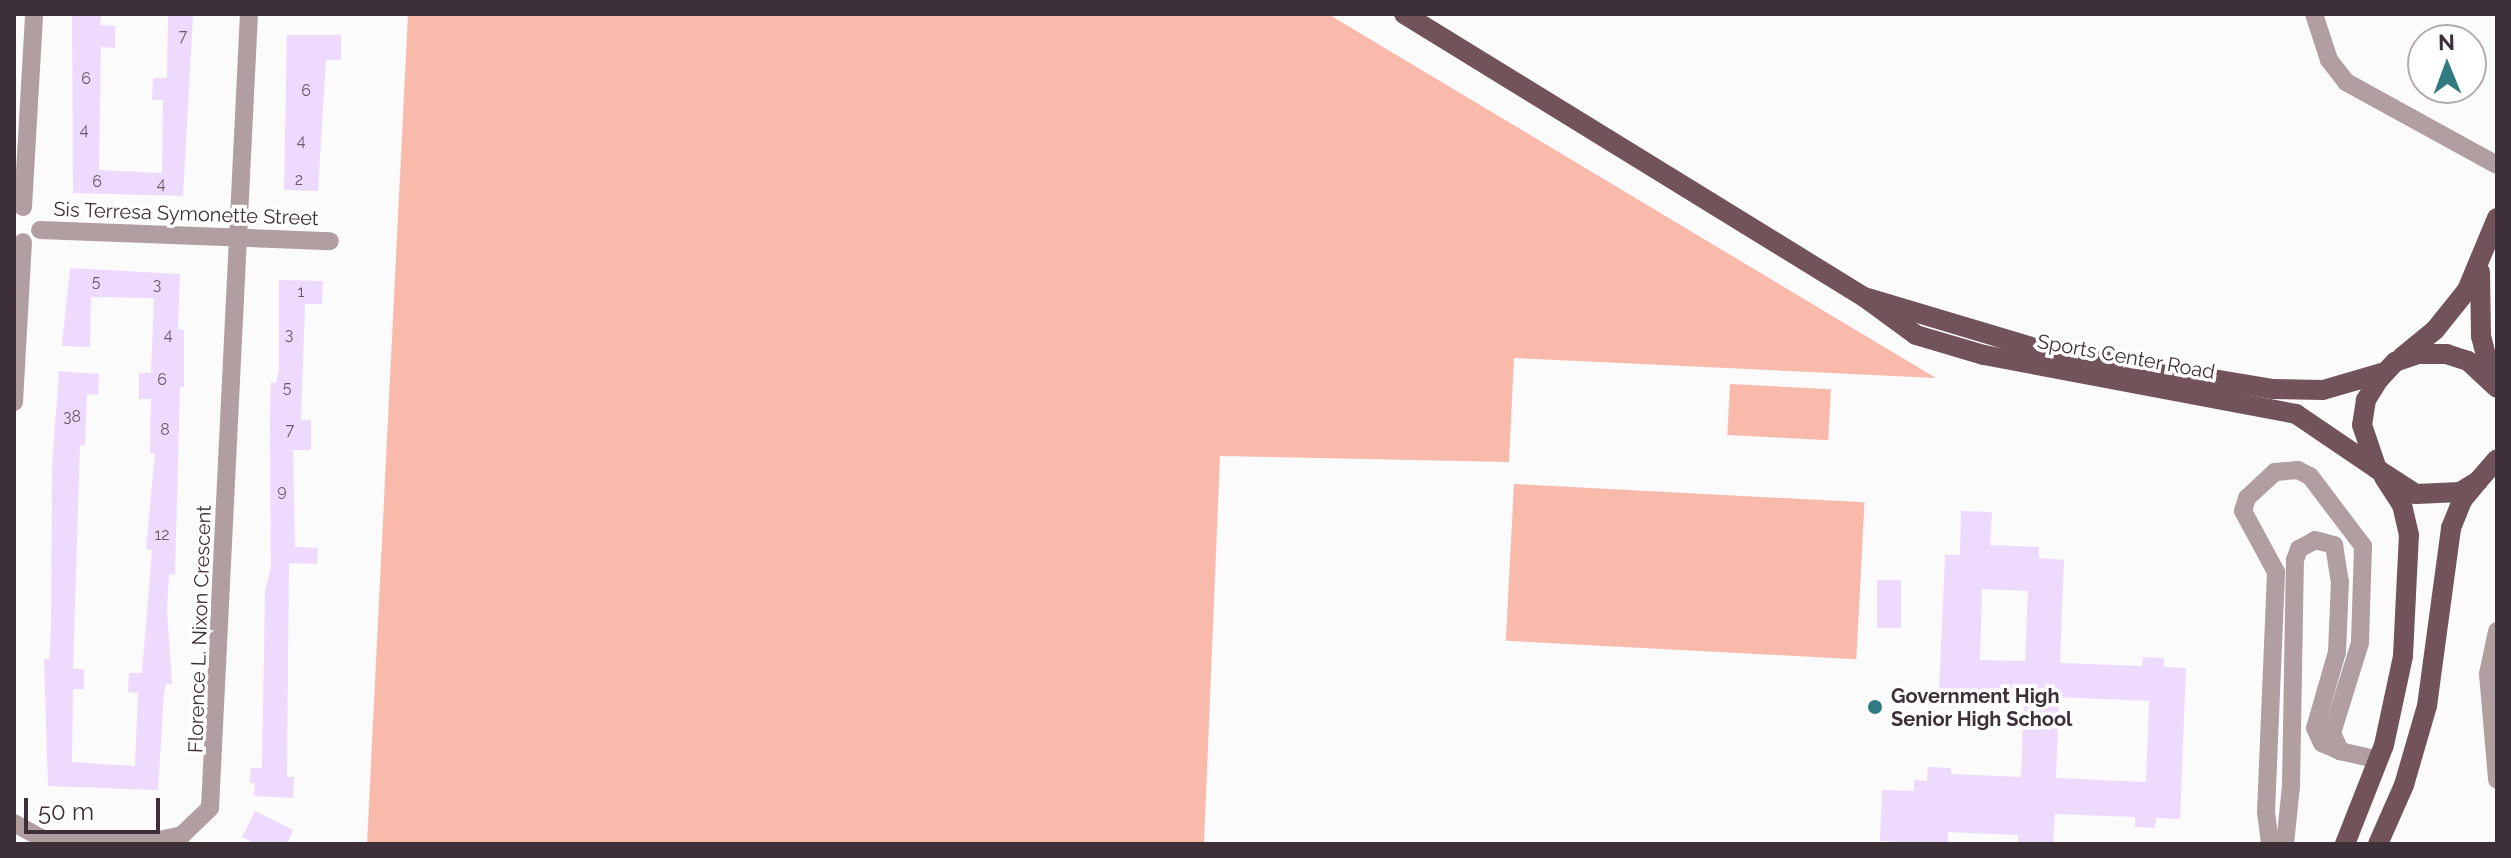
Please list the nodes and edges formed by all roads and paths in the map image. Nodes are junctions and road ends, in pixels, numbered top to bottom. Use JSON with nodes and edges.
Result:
{"nodes":[{"id":1,"x":34,"y":14,"type":"edge"},
{"id":2,"x":249,"y":14,"type":"edge"},
{"id":3,"x":1404,"y":14,"type":"edge"},
{"id":4,"x":2314,"y":14,"type":"edge"},
{"id":5,"x":2497,"y":165,"type":"edge"},
{"id":6,"x":19,"y":208,"type":"edge"},
{"id":7,"x":2497,"y":218,"type":"edge"},
{"id":8,"x":40,"y":230,"type":"junction"},
{"id":9,"x":238,"y":238,"type":"junction"},
{"id":10,"x":18,"y":241,"type":"edge"},
{"id":11,"x":330,"y":241,"type":"dead end"},
{"id":12,"x":2480,"y":268,"type":"junction"},
{"id":13,"x":1864,"y":297,"type":"junction"},
{"id":14,"x":2390,"y":367,"type":"junction"},
{"id":15,"x":2496,"y":386,"type":"edge"},
{"id":16,"x":14,"y":402,"type":"edge"},
{"id":17,"x":2496,"y":463,"type":"edge"},
{"id":18,"x":2380,"y":473,"type":"junction"},
{"id":19,"x":2478,"y":481,"type":"junction"},
{"id":20,"x":2497,"y":631,"type":"edge"},
{"id":21,"x":2340,"y":751,"type":"junction"},
{"id":22,"x":2379,"y":760,"type":"junction"},
{"id":23,"x":2497,"y":780,"type":"edge"},
{"id":24,"x":14,"y":823,"type":"edge"},
{"id":25,"x":2270,"y":844,"type":"edge"},
{"id":26,"x":2285,"y":844,"type":"edge"},
{"id":27,"x":2345,"y":844,"type":"edge"},
{"id":28,"x":2378,"y":844,"type":"edge"}],
"edges":[{"from":1,"to":6,"type":"street"},
{"from":2,"to":9,"type":"street","name":"Florence L. Nixon Crescent"},
{"from":3,"to":13,"type":"main road","name":"Sports Center Road"},
{"from":4,"to":5,"type":"street"},
{"from":6,"to":8,"type":"street"},
{"from":7,"to":12,"type":"main road"},
{"from":8,"to":9,"type":"street","name":"Sis Terresa Symonette Street"},
{"from":8,"to":10,"type":"street"},
{"from":9,"to":11,"type":"street","name":"Sis Terresa Symonette Street"},
{"from":9,"to":24,"type":"street","name":"Florence L. Nixon Crescent"},
{"from":10,"to":16,"type":"street"},
{"from":12,"to":14,"type":"main road"},
{"from":12,"to":15,"type":"main road"},
{"from":13,"to":14,"type":"main road","name":"Sports Center Road"},
{"from":13,"to":18,"type":"main road","name":"Sports Center Road"},
{"from":14,"to":15,"type":"main road","name":"Sports Center Road"},
{"from":14,"to":18,"type":"main road"},
{"from":17,"to":19,"type":"main road"},
{"from":18,"to":19,"type":"main road","name":"Sports Center Road"},
{"from":18,"to":22,"type":"main road"},
{"from":19,"to":28,"type":"main road"},
{"from":20,"to":23,"type":"street"},
{"from":21,"to":22,"type":"street"},
{"from":21,"to":25,"type":"street"},
{"from":21,"to":26,"type":"street"},
{"from":22,"to":27,"type":"main road"}]}
